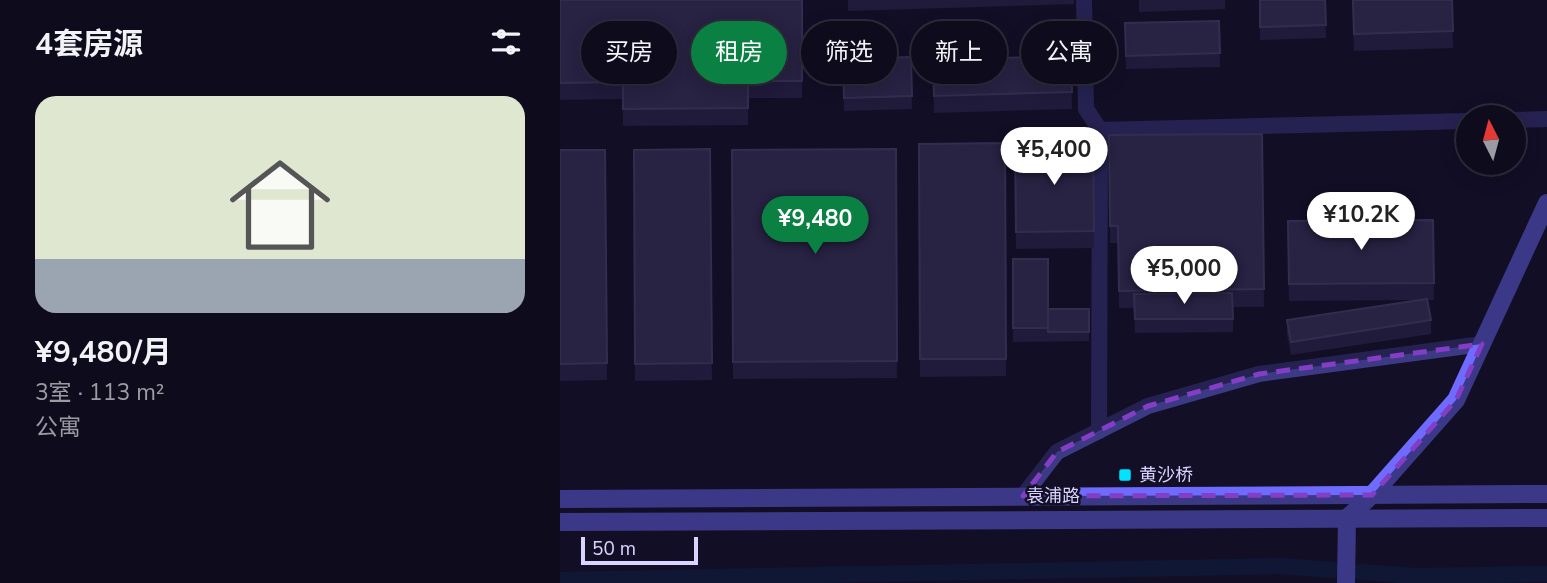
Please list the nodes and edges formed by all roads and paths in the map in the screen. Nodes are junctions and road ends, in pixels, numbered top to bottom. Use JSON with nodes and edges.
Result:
{"nodes":[{"id":1,"x":1084,"y":0,"type":"edge"},
{"id":2,"x":1547,"y":119,"type":"edge"},
{"id":3,"x":1526,"y":120,"type":"edge"},
{"id":4,"x":1456,"y":121,"type":"edge"},
{"id":5,"x":1100,"y":130,"type":"junction"},
{"id":6,"x":1547,"y":203,"type":"edge"},
{"id":7,"x":1482,"y":344,"type":"junction"},
{"id":8,"x":1099,"y":430,"type":"junction"},
{"id":9,"x":1547,"y":494,"type":"edge"},
{"id":10,"x":1372,"y":495,"type":"junction"},
{"id":11,"x":1023,"y":496,"type":"junction"},
{"id":12,"x":560,"y":499,"type":"edge"},
{"id":13,"x":1547,"y":517,"type":"edge"},
{"id":14,"x":1347,"y":518,"type":"junction"},
{"id":15,"x":560,"y":522,"type":"edge"},
{"id":16,"x":1346,"y":583,"type":"edge"}],
"edges":[{"from":1,"to":5,"type":"street"},
{"from":2,"to":3,"type":"street"},
{"from":4,"to":5,"type":"street"},
{"from":5,"to":8,"type":"street"},
{"from":6,"to":7,"type":"main road"},
{"from":7,"to":8,"type":"street"},
{"from":7,"to":10,"type":"main road"},
{"from":8,"to":11,"type":"street"},
{"from":9,"to":10,"type":"main road","name":"袁浦路"},
{"from":10,"to":11,"type":"main road","name":"袁浦路"},
{"from":10,"to":14,"type":"main road"},
{"from":11,"to":12,"type":"main road","name":"袁浦路"},
{"from":13,"to":14,"type":"main road","name":"袁浦路"},
{"from":14,"to":15,"type":"main road","name":"袁浦路"},
{"from":14,"to":16,"type":"main road"}]}
